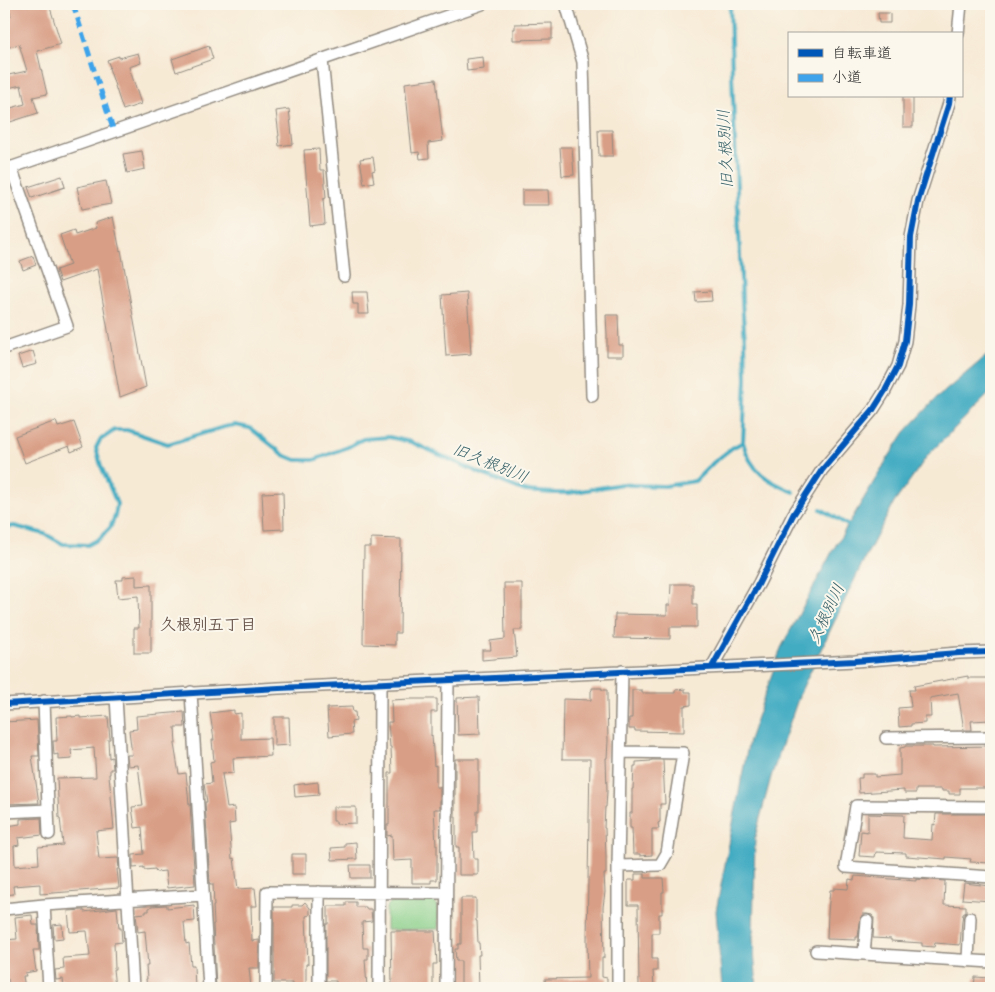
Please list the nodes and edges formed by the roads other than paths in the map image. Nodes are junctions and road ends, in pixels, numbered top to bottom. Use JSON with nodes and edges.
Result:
{"nodes":[{"id":1,"x":482,"y":4,"type":"edge"},
{"id":2,"x":566,"y":4,"type":"edge"},
{"id":3,"x":961,"y":4,"type":"edge"},
{"id":4,"x":958,"y":32,"type":"edge"},
{"id":5,"x":322,"y":60,"type":"junction"},
{"id":6,"x":950,"y":98,"type":"edge"},
{"id":7,"x":8,"y":169,"type":"edge"},
{"id":8,"x":344,"y":276,"type":"dead end"},
{"id":9,"x":4,"y":348,"type":"edge"},
{"id":10,"x":592,"y":396,"type":"dead end"},
{"id":11,"x":991,"y":652,"type":"edge"},
{"id":12,"x":712,"y":666,"type":"junction"},
{"id":13,"x":622,"y":671,"type":"junction"},
{"id":14,"x":448,"y":680,"type":"junction"},
{"id":15,"x":380,"y":683,"type":"junction"},
{"id":16,"x":191,"y":692,"type":"junction"},
{"id":17,"x":116,"y":697,"type":"junction"},
{"id":18,"x":44,"y":701,"type":"junction"},
{"id":19,"x":4,"y":704,"type":"edge"},
{"id":20,"x":991,"y":737,"type":"edge"},
{"id":21,"x":886,"y":738,"type":"dead end"},
{"id":22,"x":621,"y":752,"type":"junction"},
{"id":23,"x":991,"y":806,"type":"edge"},
{"id":24,"x":48,"y":810,"type":"junction"},
{"id":25,"x":4,"y":812,"type":"edge"},
{"id":26,"x":49,"y":834,"type":"dead end"},
{"id":27,"x":618,"y":866,"type":"junction"},
{"id":28,"x":991,"y":877,"type":"edge"},
{"id":29,"x":319,"y":892,"type":"junction"},
{"id":30,"x":379,"y":892,"type":"junction"},
{"id":31,"x":446,"y":893,"type":"junction"},
{"id":32,"x":203,"y":895,"type":"junction"},
{"id":33,"x":128,"y":899,"type":"junction"},
{"id":34,"x":44,"y":905,"type":"junction"},
{"id":35,"x":4,"y":909,"type":"edge"},
{"id":36,"x":970,"y":918,"type":"dead end"},
{"id":37,"x":866,"y":921,"type":"dead end"},
{"id":38,"x":816,"y":951,"type":"dead end"},
{"id":39,"x":864,"y":954,"type":"junction"},
{"id":40,"x":968,"y":960,"type":"junction"},
{"id":41,"x":991,"y":962,"type":"edge"},
{"id":42,"x":49,"y":988,"type":"edge"},
{"id":43,"x":133,"y":988,"type":"edge"},
{"id":44,"x":210,"y":988,"type":"edge"},
{"id":45,"x":266,"y":988,"type":"edge"},
{"id":46,"x":319,"y":988,"type":"edge"},
{"id":47,"x":379,"y":988,"type":"edge"},
{"id":48,"x":446,"y":988,"type":"edge"},
{"id":49,"x":618,"y":988,"type":"edge"}],
"edges":[{"from":1,"to":5,"type":"street"},
{"from":2,"to":10,"type":"street"},
{"from":3,"to":4,"type":"street"},
{"from":5,"to":7,"type":"street"},
{"from":5,"to":8,"type":"street"},
{"from":6,"to":12,"type":"street"},
{"from":7,"to":9,"type":"street"},
{"from":11,"to":12,"type":"street"},
{"from":12,"to":13,"type":"street"},
{"from":13,"to":14,"type":"street"},
{"from":13,"to":22,"type":"street"},
{"from":14,"to":15,"type":"street"},
{"from":14,"to":31,"type":"street"},
{"from":15,"to":16,"type":"street"},
{"from":15,"to":30,"type":"street"},
{"from":16,"to":17,"type":"street"},
{"from":16,"to":32,"type":"street"},
{"from":17,"to":18,"type":"street"},
{"from":17,"to":33,"type":"street"},
{"from":18,"to":19,"type":"street"},
{"from":18,"to":24,"type":"street"},
{"from":20,"to":21,"type":"street"},
{"from":22,"to":27,"type":"street"},
{"from":22,"to":27,"type":"street"},
{"from":23,"to":28,"type":"street"},
{"from":24,"to":25,"type":"street"},
{"from":24,"to":26,"type":"street"},
{"from":27,"to":49,"type":"street"},
{"from":29,"to":30,"type":"street"},
{"from":29,"to":45,"type":"street"},
{"from":29,"to":46,"type":"street"},
{"from":30,"to":31,"type":"street"},
{"from":30,"to":47,"type":"street"},
{"from":31,"to":48,"type":"street"},
{"from":32,"to":33,"type":"street"},
{"from":32,"to":44,"type":"street"},
{"from":33,"to":34,"type":"street"},
{"from":33,"to":43,"type":"street"},
{"from":34,"to":35,"type":"street"},
{"from":34,"to":42,"type":"street"},
{"from":36,"to":40,"type":"street"},
{"from":37,"to":39,"type":"street"},
{"from":38,"to":39,"type":"street"},
{"from":39,"to":40,"type":"street"},
{"from":40,"to":41,"type":"street"}]}
